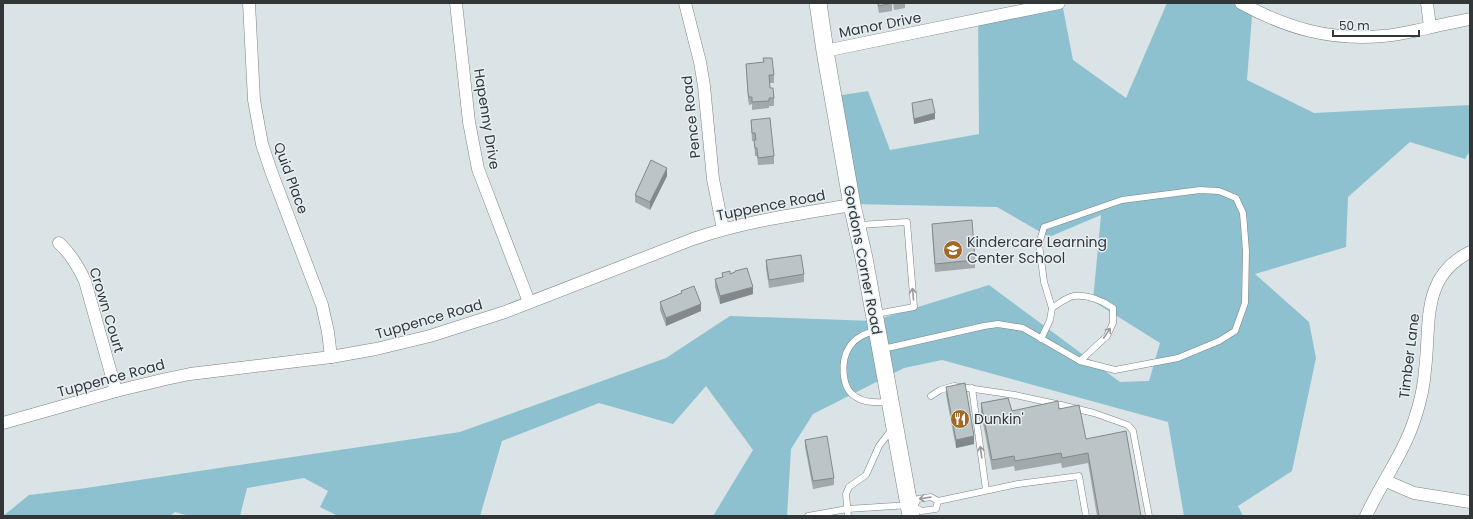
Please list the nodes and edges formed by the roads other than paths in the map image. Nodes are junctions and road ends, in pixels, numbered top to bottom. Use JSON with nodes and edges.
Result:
{"nodes":[{"id":1,"x":249,"y":3,"type":"edge"},
{"id":2,"x":456,"y":3,"type":"edge"},
{"id":3,"x":685,"y":3,"type":"edge"},
{"id":4,"x":818,"y":3,"type":"edge"},
{"id":5,"x":1059,"y":3,"type":"edge"},
{"id":6,"x":1241,"y":3,"type":"edge"},
{"id":7,"x":1427,"y":3,"type":"edge"},
{"id":8,"x":1470,"y":19,"type":"edge"},
{"id":9,"x":1430,"y":27,"type":"junction"},
{"id":10,"x":824,"y":51,"type":"junction"},
{"id":11,"x":852,"y":205,"type":"junction"},
{"id":12,"x":858,"y":225,"type":"junction"},
{"id":13,"x":723,"y":229,"type":"junction"},
{"id":14,"x":59,"y":243,"type":"dead end"},
{"id":15,"x":1470,"y":252,"type":"edge"},
{"id":16,"x":529,"y":302,"type":"junction"},
{"id":17,"x":1052,"y":308,"type":"junction"},
{"id":18,"x":876,"y":322,"type":"junction"},
{"id":19,"x":1042,"y":339,"type":"junction"},
{"id":20,"x":881,"y":350,"type":"junction"},
{"id":21,"x":331,"y":357,"type":"junction"},
{"id":22,"x":1080,"y":361,"type":"junction"},
{"id":23,"x":972,"y":388,"type":"junction"},
{"id":24,"x":116,"y":391,"type":"junction"},
{"id":25,"x":931,"y":396,"type":"dead end"},
{"id":26,"x":890,"y":402,"type":"junction"},
{"id":27,"x":3,"y":423,"type":"edge"},
{"id":28,"x":895,"y":425,"type":"junction"},
{"id":29,"x":1386,"y":481,"type":"junction"},
{"id":30,"x":986,"y":490,"type":"junction"},
{"id":31,"x":938,"y":501,"type":"junction"},
{"id":32,"x":1470,"y":502,"type":"edge"},
{"id":33,"x":847,"y":509,"type":"junction"},
{"id":34,"x":912,"y":509,"type":"edge"},
{"id":35,"x":808,"y":516,"type":"edge"},
{"id":36,"x":848,"y":516,"type":"edge"},
{"id":37,"x":1086,"y":516,"type":"edge"},
{"id":38,"x":1149,"y":516,"type":"edge"},
{"id":39,"x":1366,"y":516,"type":"edge"}],
"edges":[{"from":1,"to":21,"type":"street","name":"Quid Place"},
{"from":2,"to":16,"type":"street","name":"Hapenny Drive"},
{"from":3,"to":13,"type":"street","name":"Pence Road"},
{"from":4,"to":10,"type":"street","name":"Gordons Corner Road"},
{"from":5,"to":10,"type":"street","name":"Manor Drive"},
{"from":6,"to":9,"type":"street"},
{"from":7,"to":9,"type":"street"},
{"from":8,"to":9,"type":"street"},
{"from":10,"to":11,"type":"street","name":"Gordons Corner Road"},
{"from":11,"to":12,"type":"street","name":"Gordons Corner Road"},
{"from":11,"to":13,"type":"street","name":"Tuppence Road"},
{"from":12,"to":18,"type":"street","name":"Gordons Corner Road"},
{"from":18,"to":12,"type":"lane","one_way":true},
{"from":13,"to":16,"type":"street","name":"Tuppence Road"},
{"from":14,"to":24,"type":"street","name":"Crown Court"},
{"from":15,"to":29,"type":"street","name":"Timber Lane"},
{"from":16,"to":21,"type":"street","name":"Tuppence Road"},
{"from":17,"to":19,"type":"lane"},
{"from":22,"to":17,"type":"lane","one_way":true},
{"from":17,"to":22,"type":"lane"},
{"from":18,"to":20,"type":"street","name":"Gordons Corner Road"},
{"from":18,"to":26,"type":"lane"},
{"from":19,"to":20,"type":"lane"},
{"from":19,"to":22,"type":"lane"},
{"from":20,"to":26,"type":"street","name":"Gordons Corner Road"},
{"from":21,"to":24,"type":"street","name":"Tuppence Road"},
{"from":23,"to":25,"type":"lane"},
{"from":30,"to":23,"type":"lane","one_way":true},
{"from":23,"to":38,"type":"lane"},
{"from":24,"to":27,"type":"street","name":"Tuppence Road"},
{"from":26,"to":28,"type":"street","name":"Gordons Corner Road"},
{"from":28,"to":33,"type":"lane"},
{"from":28,"to":34,"type":"street","name":"Gordons Corner Road"},
{"from":29,"to":32,"type":"street"},
{"from":29,"to":39,"type":"street","name":"Timber Lane"},
{"from":30,"to":31,"type":"lane"},
{"from":30,"to":37,"type":"lane"},
{"from":31,"to":34,"type":"lane"},
{"from":31,"to":34,"type":"lane","one_way":true},
{"from":33,"to":34,"type":"lane"},
{"from":33,"to":35,"type":"lane"},
{"from":33,"to":36,"type":"lane"}]}
